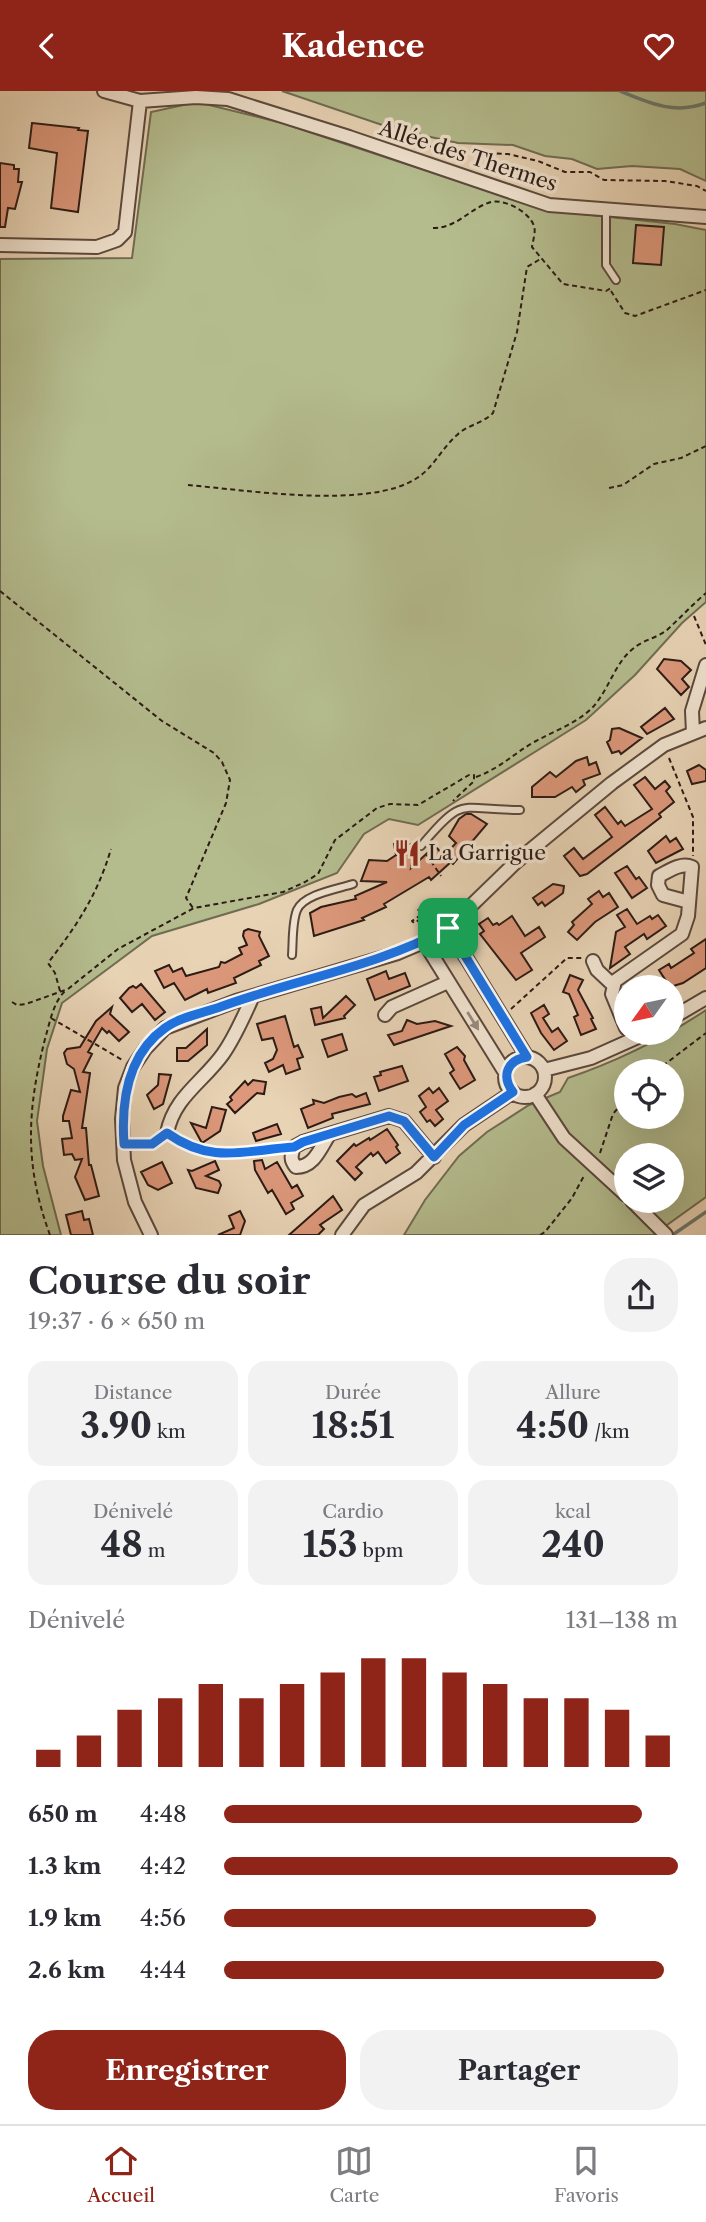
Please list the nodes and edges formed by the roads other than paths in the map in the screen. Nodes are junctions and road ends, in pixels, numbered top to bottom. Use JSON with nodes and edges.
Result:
{"nodes":[{"id":1,"x":104,"y":91,"type":"edge"},
{"id":2,"x":141,"y":96,"type":"edge"},
{"id":3,"x":607,"y":208,"type":"junction"},
{"id":4,"x":706,"y":217,"type":"edge"},
{"id":5,"x":0,"y":245,"type":"edge"},
{"id":6,"x":616,"y":280,"type":"road end"},
{"id":7,"x":706,"y":665,"type":"edge"},
{"id":8,"x":706,"y":728,"type":"edge"},
{"id":9,"x":693,"y":733,"type":"junction"},
{"id":10,"x":520,"y":810,"type":"dead end"},
{"id":11,"x":421,"y":846,"type":"road end"},
{"id":12,"x":353,"y":884,"type":"dead end"},
{"id":13,"x":689,"y":902,"type":"junction"},
{"id":14,"x":448,"y":928,"type":"junction"},
{"id":15,"x":424,"y":942,"type":"junction"},
{"id":16,"x":292,"y":955,"type":"dead end"},
{"id":17,"x":593,"y":961,"type":"road end"},
{"id":18,"x":624,"y":975,"type":"edge"},
{"id":19,"x":449,"y":982,"type":"junction"},
{"id":20,"x":614,"y":986,"type":"joint"},
{"id":21,"x":253,"y":996,"type":"junction"},
{"id":22,"x":706,"y":998,"type":"edge"},
{"id":23,"x":614,"y":999,"type":"edge"},
{"id":24,"x":684,"y":1011,"type":"edge"},
{"id":25,"x":384,"y":1015,"type":"dead end"},
{"id":26,"x":615,"y":1045,"type":"edge"},
{"id":27,"x":527,"y":1057,"type":"junction"},
{"id":28,"x":544,"y":1070,"type":"junction"},
{"id":29,"x":506,"y":1074,"type":"junction"},
{"id":30,"x":513,"y":1092,"type":"junction"},
{"id":31,"x":535,"y":1094,"type":"junction"},
{"id":32,"x":167,"y":1133,"type":"road end"},
{"id":33,"x":329,"y":1135,"type":"junction"},
{"id":34,"x":434,"y":1157,"type":"junction"},
{"id":35,"x":614,"y":1184,"type":"edge"},
{"id":36,"x":644,"y":1213,"type":"edge"},
{"id":37,"x":151,"y":1235,"type":"edge"},
{"id":38,"x":342,"y":1235,"type":"edge"},
{"id":39,"x":666,"y":1235,"type":"edge"}],
"edges":[{"from":1,"to":2,"type":"street","name":"Allée des Thermes"},
{"from":2,"to":3,"type":"street","name":"Allée des Thermes"},
{"from":2,"to":5,"type":"street"},
{"from":3,"to":4,"type":"street","name":"Allée des Thermes"},
{"from":3,"to":6,"type":"lane"},
{"from":7,"to":9,"type":"street"},
{"from":8,"to":9,"type":"street"},
{"from":9,"to":14,"type":"street"},
{"from":10,"to":11,"type":"lane"},
{"from":12,"to":16,"type":"lane"},
{"from":13,"to":13,"type":"street"},
{"from":13,"to":18,"type":"street"},
{"from":14,"to":15,"type":"street"},
{"from":14,"to":27,"type":"street"},
{"from":15,"to":19,"type":"street"},
{"from":15,"to":21,"type":"street"},
{"from":17,"to":20,"type":"street"},
{"from":19,"to":25,"type":"street"},
{"from":19,"to":29,"type":"street","one_way":true},
{"from":20,"to":23,"type":"street"},
{"from":21,"to":32,"type":"street"},
{"from":21,"to":37,"type":"street"},
{"from":22,"to":24,"type":"street"},
{"from":26,"to":28,"type":"street"},
{"from":27,"to":28,"type":"street"},
{"from":27,"to":29,"type":"street"},
{"from":28,"to":31,"type":"street"},
{"from":29,"to":30,"type":"street"},
{"from":30,"to":31,"type":"street"},
{"from":30,"to":34,"type":"street"},
{"from":31,"to":35,"type":"street"},
{"from":33,"to":33,"type":"street"},
{"from":33,"to":34,"type":"street"},
{"from":34,"to":38,"type":"street"},
{"from":36,"to":39,"type":"street"}]}
